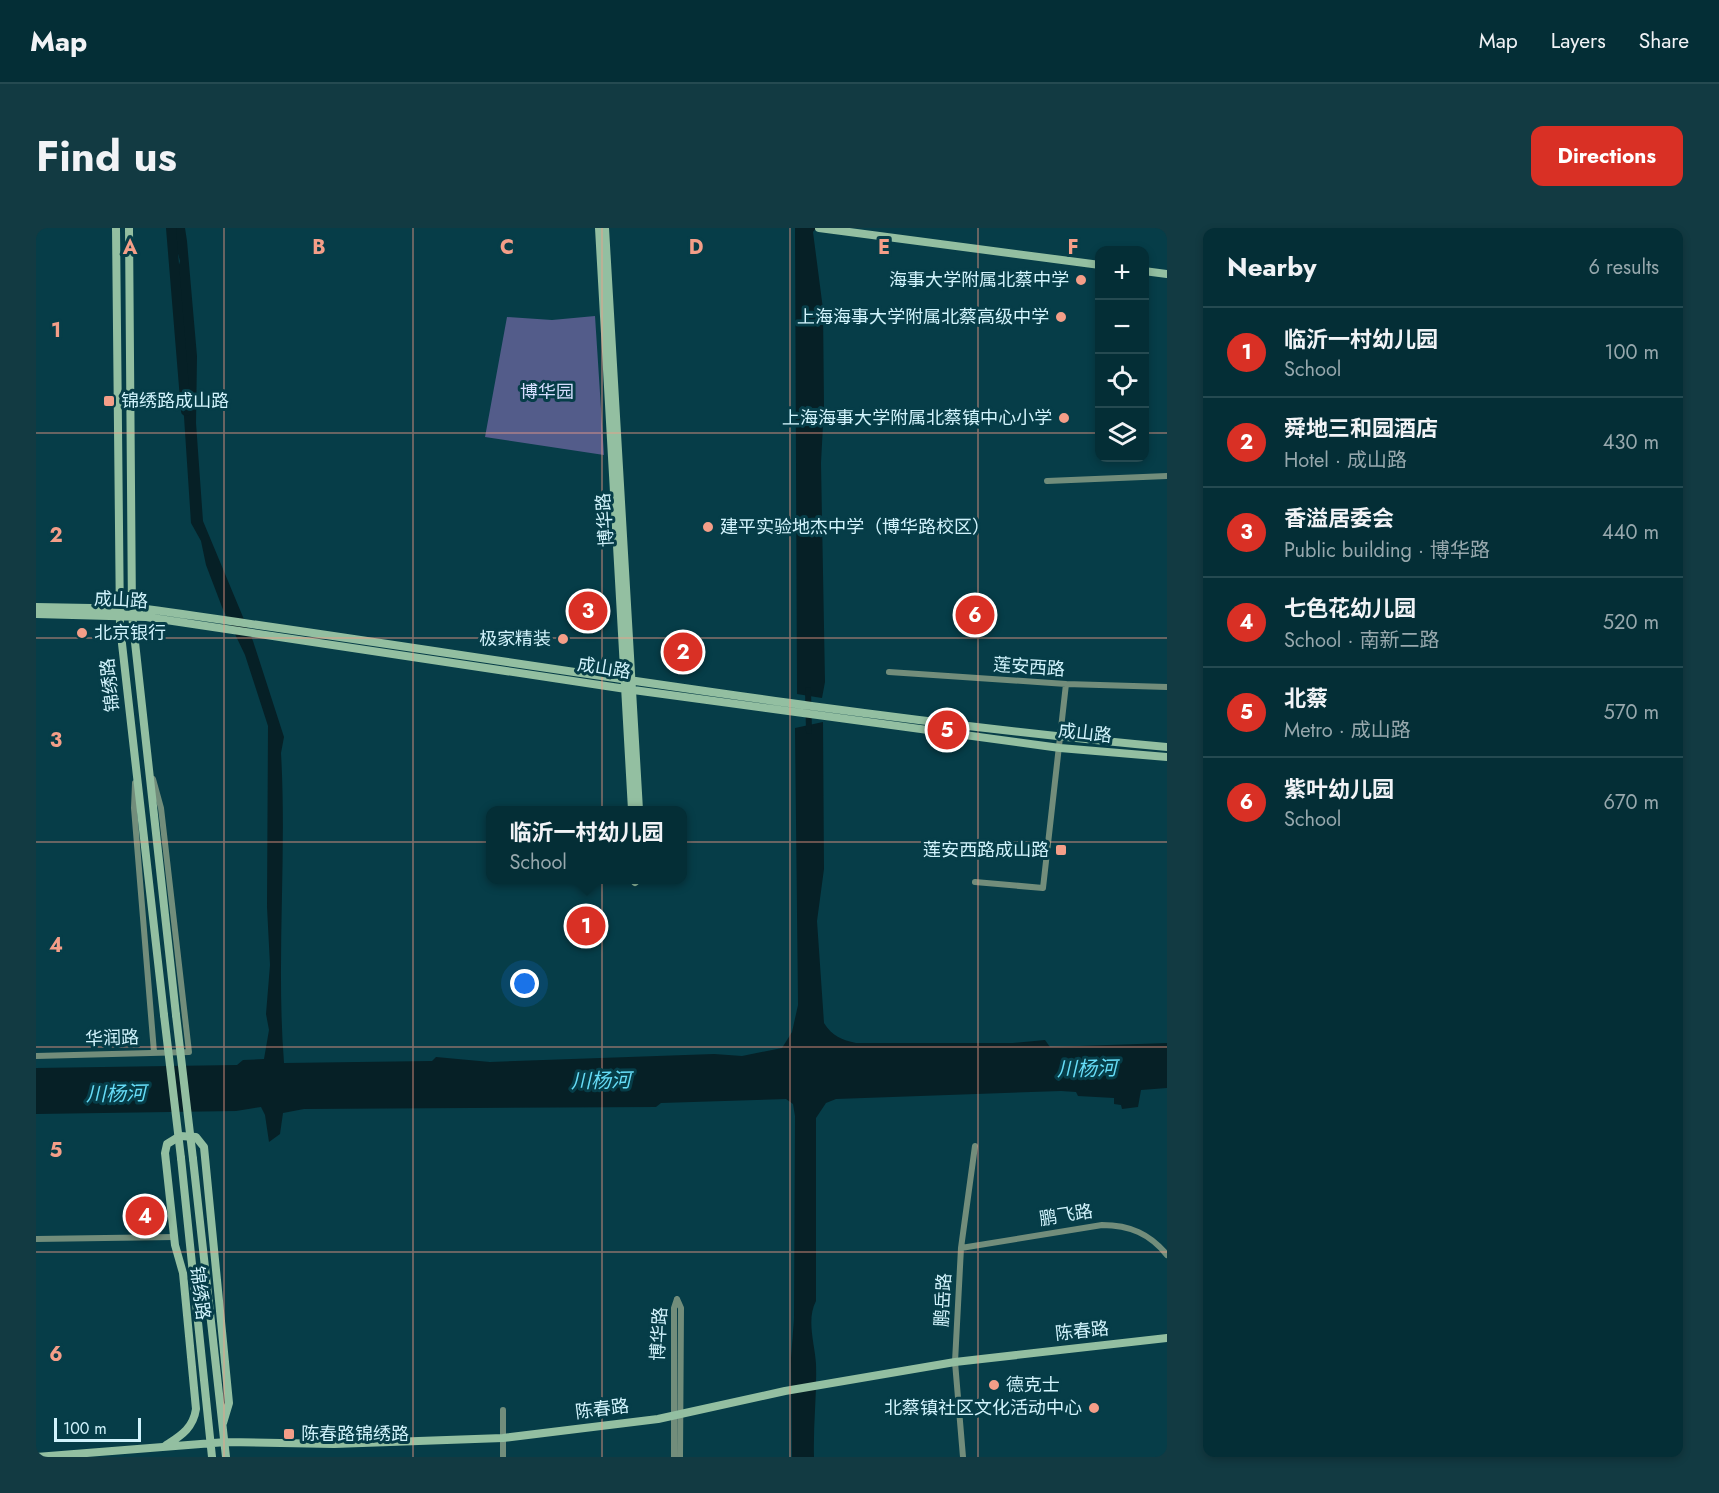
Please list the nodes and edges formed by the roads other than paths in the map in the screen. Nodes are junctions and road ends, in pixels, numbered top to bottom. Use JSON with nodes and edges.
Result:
{"nodes":[{"id":1,"x":116,"y":228,"type":"edge"},
{"id":2,"x":129,"y":228,"type":"edge"},
{"id":3,"x":599,"y":228,"type":"edge"},
{"id":4,"x":605,"y":228,"type":"edge"},
{"id":5,"x":819,"y":228,"type":"edge"},
{"id":6,"x":1095,"y":264,"type":"edge"},
{"id":7,"x":1149,"y":272,"type":"edge"},
{"id":8,"x":1167,"y":274,"type":"edge"},
{"id":9,"x":1167,"y":476,"type":"edge"},
{"id":10,"x":1047,"y":481,"type":"dead end"},
{"id":11,"x":36,"y":608,"type":"edge"},
{"id":12,"x":120,"y":611,"type":"junction"},
{"id":13,"x":132,"y":611,"type":"junction"},
{"id":14,"x":36,"y":614,"type":"edge"},
{"id":15,"x":889,"y":672,"type":"dead end"},
{"id":16,"x":1066,"y":684,"type":"junction"},
{"id":17,"x":630,"y":685,"type":"junction"},
{"id":18,"x":1167,"y":687,"type":"edge"},
{"id":19,"x":1060,"y":743,"type":"junction"},
{"id":20,"x":1167,"y":747,"type":"edge"},
{"id":21,"x":1167,"y":757,"type":"edge"},
{"id":22,"x":135,"y":761,"type":"junction"},
{"id":23,"x":148,"y":762,"type":"junction"},
{"id":24,"x":632,"y":806,"type":"edge"},
{"id":25,"x":639,"y":806,"type":"edge"},
{"id":26,"x":975,"y":882,"type":"dead end"},
{"id":27,"x":154,"y":1052,"type":"junction"},
{"id":28,"x":36,"y":1056,"type":"edge"},
{"id":29,"x":975,"y":1146,"type":"dead end"},
{"id":30,"x":174,"y":1237,"type":"junction"},
{"id":31,"x":36,"y":1239,"type":"edge"},
{"id":32,"x":961,"y":1248,"type":"junction"},
{"id":33,"x":1167,"y":1255,"type":"edge"},
{"id":34,"x":1167,"y":1338,"type":"edge"},
{"id":35,"x":955,"y":1362,"type":"junction"},
{"id":36,"x":502,"y":1410,"type":"dead end"},
{"id":37,"x":677,"y":1414,"type":"junction"},
{"id":38,"x":223,"y":1423,"type":"junction"},
{"id":39,"x":503,"y":1438,"type":"junction"},
{"id":40,"x":226,"y":1442,"type":"junction"},
{"id":41,"x":211,"y":1443,"type":"junction"},
{"id":42,"x":164,"y":1447,"type":"junction"},
{"id":43,"x":36,"y":1456,"type":"edge"},
{"id":44,"x":212,"y":1457,"type":"edge"},
{"id":45,"x":226,"y":1457,"type":"edge"},
{"id":46,"x":503,"y":1457,"type":"edge"},
{"id":47,"x":674,"y":1457,"type":"edge"},
{"id":48,"x":680,"y":1457,"type":"edge"},
{"id":49,"x":963,"y":1457,"type":"edge"}],
"edges":[{"from":1,"to":12,"type":"main road","name":"锦绣路"},
{"from":2,"to":13,"type":"main road","name":"锦绣路"},
{"from":3,"to":17,"type":"main road","name":"博华路"},
{"from":4,"to":17,"type":"main road","name":"博华路"},
{"from":5,"to":6,"type":"main road"},
{"from":7,"to":8,"type":"main road"},
{"from":9,"to":10,"type":"street"},
{"from":11,"to":12,"type":"main road","name":"成山路"},
{"from":12,"to":13,"type":"main road","name":"成山路"},
{"from":12,"to":14,"type":"main road","name":"成山路"},
{"from":12,"to":22,"type":"main road","name":"锦绣路"},
{"from":13,"to":17,"type":"main road","name":"成山路"},
{"from":13,"to":23,"type":"main road","name":"锦绣路"},
{"from":15,"to":16,"type":"street","name":"莲安西路"},
{"from":16,"to":18,"type":"street","name":"莲安西路"},
{"from":16,"to":19,"type":"street"},
{"from":17,"to":19,"type":"main road","name":"成山路"},
{"from":17,"to":24,"type":"main road","name":"博华路"},
{"from":17,"to":25,"type":"main road","name":"博华路"},
{"from":19,"to":20,"type":"main road","name":"成山路"},
{"from":19,"to":21,"type":"main road","name":"成山路"},
{"from":19,"to":26,"type":"street"},
{"from":22,"to":27,"type":"street"},
{"from":22,"to":41,"type":"main road","name":"锦绣路","bridge":true},
{"from":23,"to":27,"type":"street","name":"华润路"},
{"from":23,"to":38,"type":"main road","name":"锦绣路","bridge":true},
{"from":27,"to":28,"type":"street","name":"华润路"},
{"from":29,"to":32,"type":"street","name":"鹏岳路"},
{"from":30,"to":31,"type":"street"},
{"from":30,"to":38,"type":"main road","name":"锦绣路"},
{"from":30,"to":42,"type":"main road","name":"锦绣路"},
{"from":32,"to":33,"type":"street","name":"鹏飞路"},
{"from":32,"to":35,"type":"street","name":"鹏岳路"},
{"from":34,"to":35,"type":"main road","name":"陈春路"},
{"from":35,"to":37,"type":"main road","name":"陈春路"},
{"from":35,"to":49,"type":"street","name":"鹏岳路"},
{"from":36,"to":39,"type":"street"},
{"from":37,"to":37,"type":"street","name":"博华路"},
{"from":37,"to":39,"type":"main road","name":"陈春路"},
{"from":37,"to":47,"type":"street","name":"博华路"},
{"from":37,"to":48,"type":"street","name":"博华路"},
{"from":38,"to":40,"type":"main road","name":"锦绣路"},
{"from":39,"to":40,"type":"main road","name":"陈春路"},
{"from":39,"to":46,"type":"street"},
{"from":40,"to":41,"type":"main road","name":"陈春路"},
{"from":40,"to":45,"type":"main road","name":"锦绣路"},
{"from":41,"to":42,"type":"main road","name":"陈春路"},
{"from":41,"to":44,"type":"main road","name":"锦绣路"},
{"from":42,"to":43,"type":"main road","name":"陈春路"}]}
